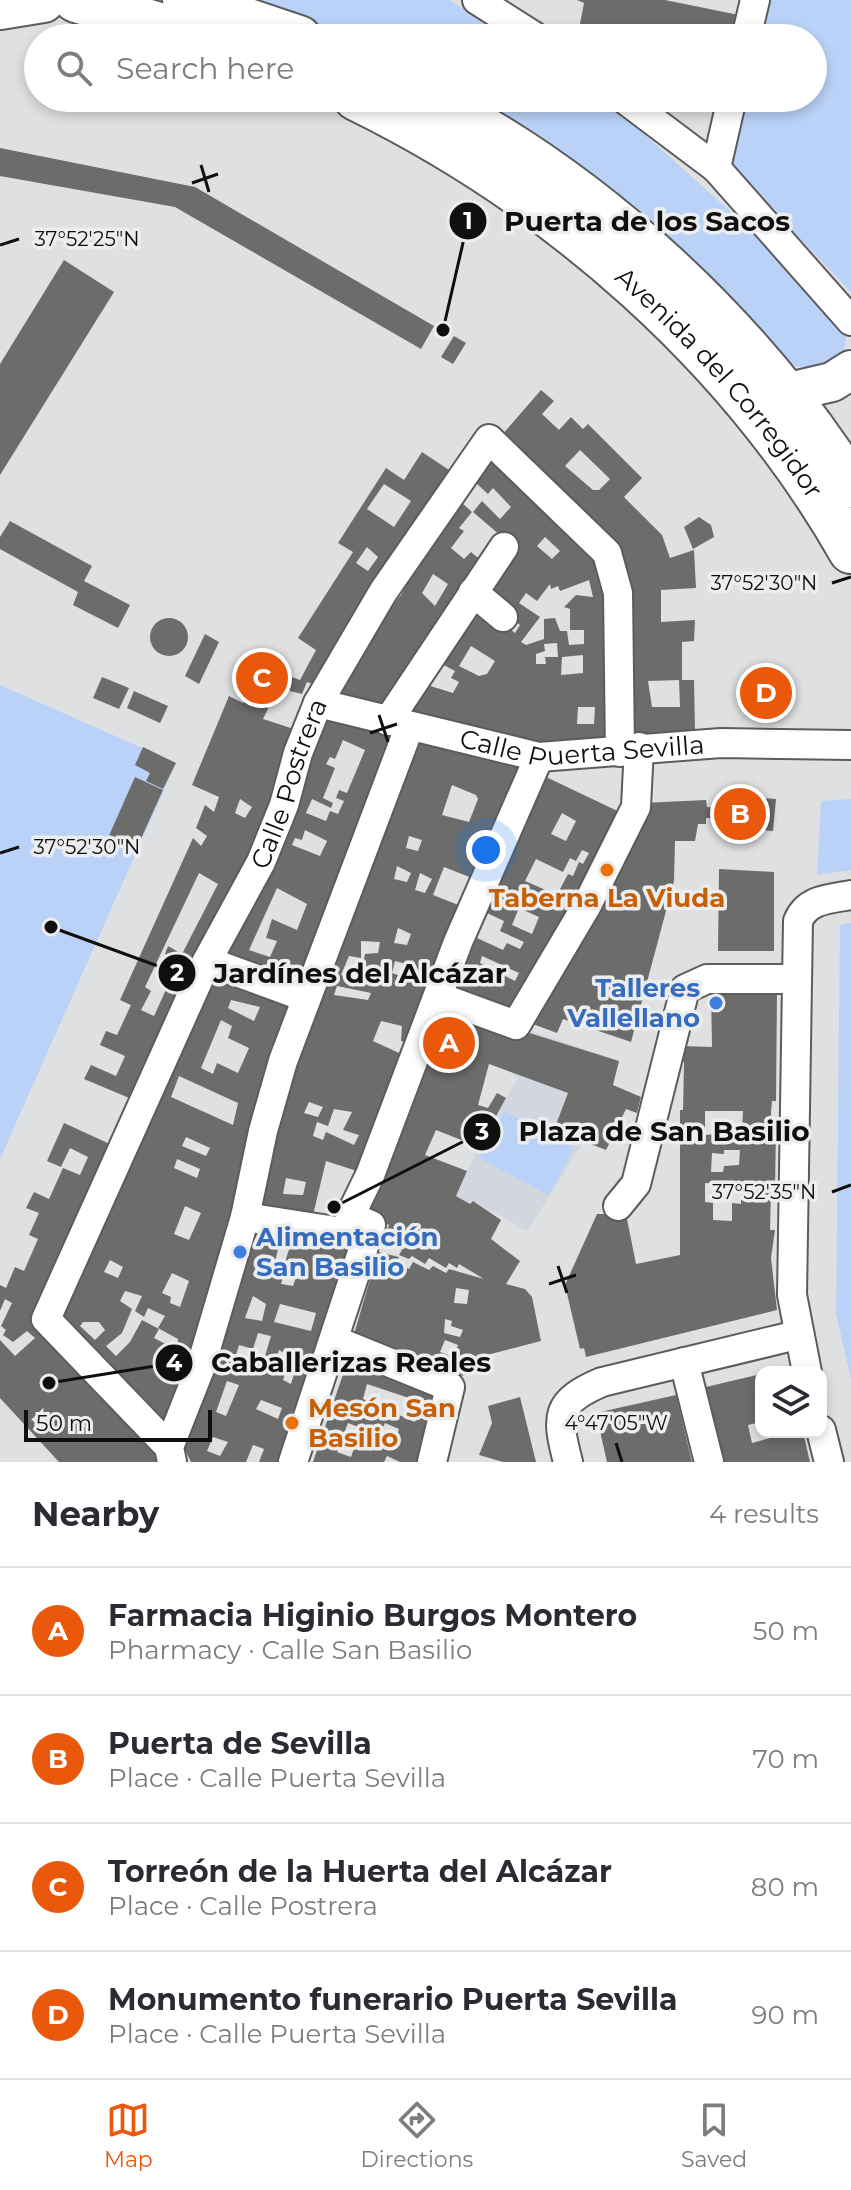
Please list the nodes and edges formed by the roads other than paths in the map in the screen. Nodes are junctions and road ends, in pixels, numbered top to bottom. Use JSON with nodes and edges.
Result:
{"nodes":[{"id":1,"x":43,"y":0,"type":"edge"},
{"id":2,"x":76,"y":0,"type":"edge"},
{"id":3,"x":185,"y":0,"type":"edge"},
{"id":4,"x":755,"y":0,"type":"edge"},
{"id":5,"x":483,"y":1,"type":"edge"},
{"id":6,"x":0,"y":7,"type":"edge"},
{"id":7,"x":156,"y":24,"type":"edge"},
{"id":8,"x":257,"y":24,"type":"edge"},
{"id":9,"x":517,"y":24,"type":"edge"},
{"id":10,"x":749,"y":24,"type":"edge"},
{"id":11,"x":381,"y":112,"type":"edge"},
{"id":12,"x":451,"y":112,"type":"edge"},
{"id":13,"x":642,"y":112,"type":"edge"},
{"id":14,"x":729,"y":112,"type":"edge"},
{"id":15,"x":716,"y":168,"type":"junction"},
{"id":16,"x":851,"y":321,"type":"edge"},
{"id":17,"x":851,"y":370,"type":"edge"},
{"id":18,"x":785,"y":393,"type":"junction"},
{"id":19,"x":847,"y":503,"type":"edge"},
{"id":20,"x":504,"y":547,"type":"dead end"},
{"id":21,"x":473,"y":592,"type":"junction"},
{"id":22,"x":503,"y":617,"type":"dead end"},
{"id":23,"x":318,"y":703,"type":"junction"},
{"id":24,"x":398,"y":724,"type":"junction"},
{"id":25,"x":851,"y":745,"type":"edge"},
{"id":26,"x":630,"y":750,"type":"junction"},
{"id":27,"x":539,"y":757,"type":"junction"},
{"id":28,"x":851,"y":895,"type":"edge"},
{"id":29,"x":207,"y":961,"type":"junction"},
{"id":30,"x":796,"y":979,"type":"junction"},
{"id":31,"x":305,"y":997,"type":"junction"},
{"id":32,"x":439,"y":997,"type":"junction"},
{"id":33,"x":618,"y":1206,"type":"dead end"},
{"id":34,"x":245,"y":1217,"type":"junction"},
{"id":35,"x":368,"y":1236,"type":"junction"},
{"id":36,"x":797,"y":1335,"type":"junction"},
{"id":37,"x":334,"y":1340,"type":"junction"},
{"id":38,"x":684,"y":1362,"type":"junction"},
{"id":39,"x":805,"y":1366,"type":"edge"},
{"id":40,"x":823,"y":1438,"type":"edge"},
{"id":41,"x":170,"y":1455,"type":"edge"},
{"id":42,"x":293,"y":1462,"type":"edge"},
{"id":43,"x":432,"y":1462,"type":"edge"},
{"id":44,"x":568,"y":1462,"type":"edge"},
{"id":45,"x":709,"y":1462,"type":"edge"},
{"id":46,"x":829,"y":1462,"type":"edge"}],
"edges":[{"from":1,"to":6,"type":"main road"},
{"from":2,"to":7,"type":"main road"},
{"from":3,"to":8,"type":"main road"},
{"from":4,"to":10,"type":"street"},
{"from":5,"to":9,"type":"street"},
{"from":11,"to":19,"type":"main road","name":"Avenida del Corregidor"},
{"from":12,"to":18,"type":"main road","name":"Avenida del Corregidor"},
{"from":13,"to":15,"type":"street"},
{"from":14,"to":15,"type":"street"},
{"from":15,"to":16,"type":"street"},
{"from":17,"to":18,"type":"main road"},
{"from":18,"to":19,"type":"main road","name":"Avenida del Corregidor"},
{"from":20,"to":21,"type":"street"},
{"from":21,"to":22,"type":"street"},
{"from":21,"to":24,"type":"street"},
{"from":23,"to":24,"type":"street","name":"Calle Puerta Sevilla"},
{"from":23,"to":26,"type":"street","name":"Calle Postrera"},
{"from":23,"to":29,"type":"street","name":"Calle Postrera"},
{"from":24,"to":27,"type":"street","name":"Calle Puerta Sevilla"},
{"from":24,"to":31,"type":"street"},
{"from":25,"to":26,"type":"street","name":"Calle Puerta Sevilla"},
{"from":26,"to":27,"type":"street","name":"Calle Puerta Sevilla"},
{"from":26,"to":32,"type":"street"},
{"from":27,"to":32,"type":"street"},
{"from":28,"to":30,"type":"street"},
{"from":29,"to":31,"type":"street"},
{"from":29,"to":41,"type":"street","name":"Calle Postrera"},
{"from":30,"to":33,"type":"street"},
{"from":30,"to":36,"type":"street"},
{"from":31,"to":34,"type":"street"},
{"from":32,"to":35,"type":"street"},
{"from":34,"to":35,"type":"street"},
{"from":34,"to":41,"type":"street"},
{"from":35,"to":37,"type":"street"},
{"from":36,"to":38,"type":"street"},
{"from":36,"to":39,"type":"street"},
{"from":37,"to":42,"type":"street"},
{"from":37,"to":43,"type":"street"},
{"from":38,"to":44,"type":"street"},
{"from":38,"to":45,"type":"street"},
{"from":40,"to":46,"type":"street"}]}
